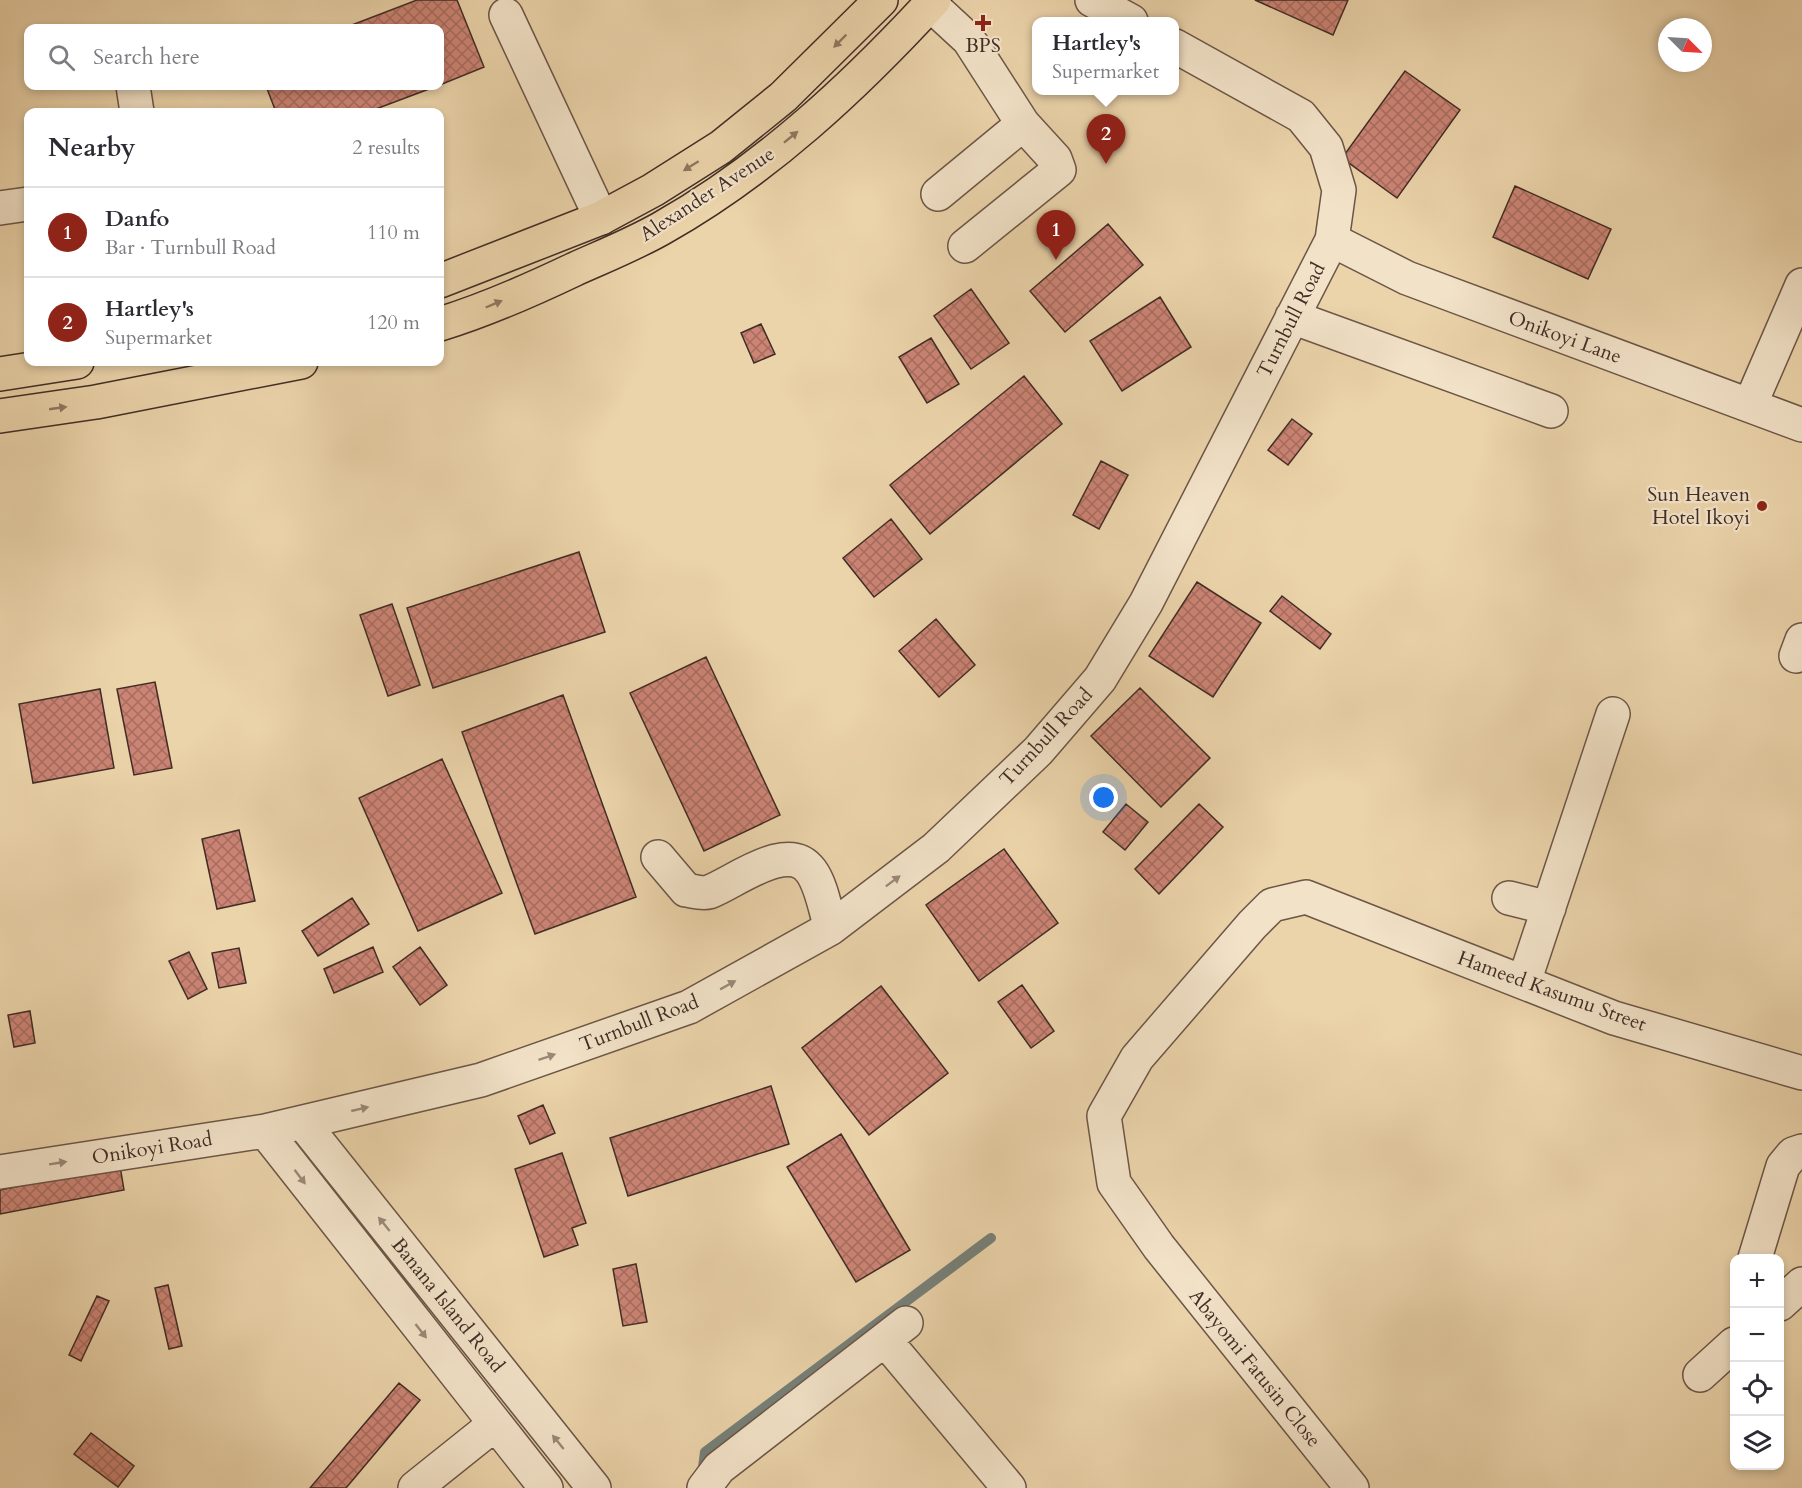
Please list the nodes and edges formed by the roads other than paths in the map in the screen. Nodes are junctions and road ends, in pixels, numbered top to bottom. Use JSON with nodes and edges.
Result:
{"nodes":[{"id":1,"x":881,"y":0,"type":"edge"},
{"id":2,"x":1092,"y":0,"type":"edge"},
{"id":3,"x":932,"y":2,"type":"edge"},
{"id":4,"x":506,"y":15,"type":"dead end"},
{"id":5,"x":1124,"y":17,"type":"edge"},
{"id":6,"x":1179,"y":48,"type":"edge"},
{"id":7,"x":133,"y":90,"type":"edge"},
{"id":8,"x":136,"y":108,"type":"edge"},
{"id":9,"x":1023,"y":124,"type":"junction"},
{"id":10,"x":938,"y":194,"type":"dead end"},
{"id":11,"x":24,"y":205,"type":"edge"},
{"id":12,"x":0,"y":208,"type":"edge"},
{"id":13,"x":601,"y":218,"type":"junction"},
{"id":14,"x":1332,"y":240,"type":"junction"},
{"id":15,"x":965,"y":246,"type":"dead end"},
{"id":16,"x":444,"y":279,"type":"edge"},
{"id":17,"x":1802,"y":285,"type":"edge"},
{"id":18,"x":1292,"y":317,"type":"junction"},
{"id":19,"x":444,"y":323,"type":"edge"},
{"id":20,"x":51,"y":366,"type":"edge"},
{"id":21,"x":280,"y":366,"type":"edge"},
{"id":22,"x":0,"y":374,"type":"edge"},
{"id":23,"x":1750,"y":405,"type":"junction"},
{"id":24,"x":1551,"y":411,"type":"dead end"},
{"id":25,"x":0,"y":416,"type":"edge"},
{"id":26,"x":1802,"y":425,"type":"edge"},
{"id":27,"x":1613,"y":714,"type":"dead end"},
{"id":28,"x":658,"y":857,"type":"dead end"},
{"id":29,"x":1306,"y":897,"type":"joint"},
{"id":30,"x":1509,"y":898,"type":"dead end"},
{"id":31,"x":1549,"y":908,"type":"junction"},
{"id":32,"x":831,"y":928,"type":"junction"},
{"id":33,"x":1524,"y":982,"type":"junction"},
{"id":34,"x":1802,"y":1073,"type":"edge"},
{"id":35,"x":303,"y":1123,"type":"junction"},
{"id":36,"x":265,"y":1131,"type":"junction"},
{"id":37,"x":1802,"y":1151,"type":"edge"},
{"id":38,"x":0,"y":1172,"type":"edge"},
{"id":39,"x":1756,"y":1254,"type":"edge"},
{"id":40,"x":1802,"y":1284,"type":"edge"},
{"id":41,"x":1784,"y":1300,"type":"edge"},
{"id":42,"x":1730,"y":1342,"type":"edge"},
{"id":43,"x":1700,"y":1375,"type":"dead end"},
{"id":44,"x":495,"y":1424,"type":"junction"},
{"id":45,"x":415,"y":1488,"type":"edge"},
{"id":46,"x":546,"y":1488,"type":"edge"},
{"id":47,"x":594,"y":1488,"type":"edge"},
{"id":48,"x":704,"y":1488,"type":"edge"},
{"id":49,"x":1009,"y":1488,"type":"edge"},
{"id":50,"x":1352,"y":1488,"type":"edge"}],
"edges":[{"from":1,"to":13,"type":"main road","name":"Alexander Avenue","one_way":true},
{"from":2,"to":5,"type":"street"},
{"from":3,"to":9,"type":"street"},
{"from":19,"to":3,"type":"main road","name":"Alexander Avenue","one_way":true},
{"from":4,"to":13,"type":"street"},
{"from":6,"to":14,"type":"street","name":"Turnbull Road"},
{"from":7,"to":8,"type":"street"},
{"from":9,"to":10,"type":"street"},
{"from":9,"to":15,"type":"street"},
{"from":11,"to":12,"type":"street"},
{"from":13,"to":16,"type":"main road","name":"Alexander Avenue"},
{"from":14,"to":18,"type":"street","name":"Turnbull Road"},
{"from":14,"to":23,"type":"street","name":"Onikoyi Lane"},
{"from":17,"to":23,"type":"street"},
{"from":18,"to":24,"type":"street"},
{"from":32,"to":18,"type":"street","name":"Turnbull Road","one_way":true},
{"from":20,"to":22,"type":"main road"},
{"from":25,"to":21,"type":"main road","one_way":true},
{"from":23,"to":26,"type":"street","name":"Onikoyi Lane"},
{"from":27,"to":31,"type":"street"},
{"from":28,"to":32,"type":"street"},
{"from":29,"to":33,"type":"street","name":"Hameed Kasumu Street"},
{"from":29,"to":50,"type":"street","name":"Abayomi Fatusin Close"},
{"from":30,"to":31,"type":"street"},
{"from":31,"to":33,"type":"street"},
{"from":35,"to":32,"type":"street","name":"Turnbull Road","one_way":true},
{"from":33,"to":34,"type":"street","name":"Hameed Kasumu Street"},
{"from":35,"to":36,"type":"street","name":"Onikoyi Road"},
{"from":47,"to":35,"type":"street","name":"Banana Island Road","one_way":true},
{"from":38,"to":36,"type":"street","name":"Onikoyi Road","one_way":true},
{"from":36,"to":44,"type":"street","name":"Banana Island Road","one_way":true},
{"from":37,"to":39,"type":"street"},
{"from":40,"to":41,"type":"street"},
{"from":42,"to":43,"type":"street"},
{"from":44,"to":45,"type":"street"},
{"from":44,"to":46,"type":"street","name":"Banana Island Road"},
{"from":48,"to":49,"type":"street"}]}
